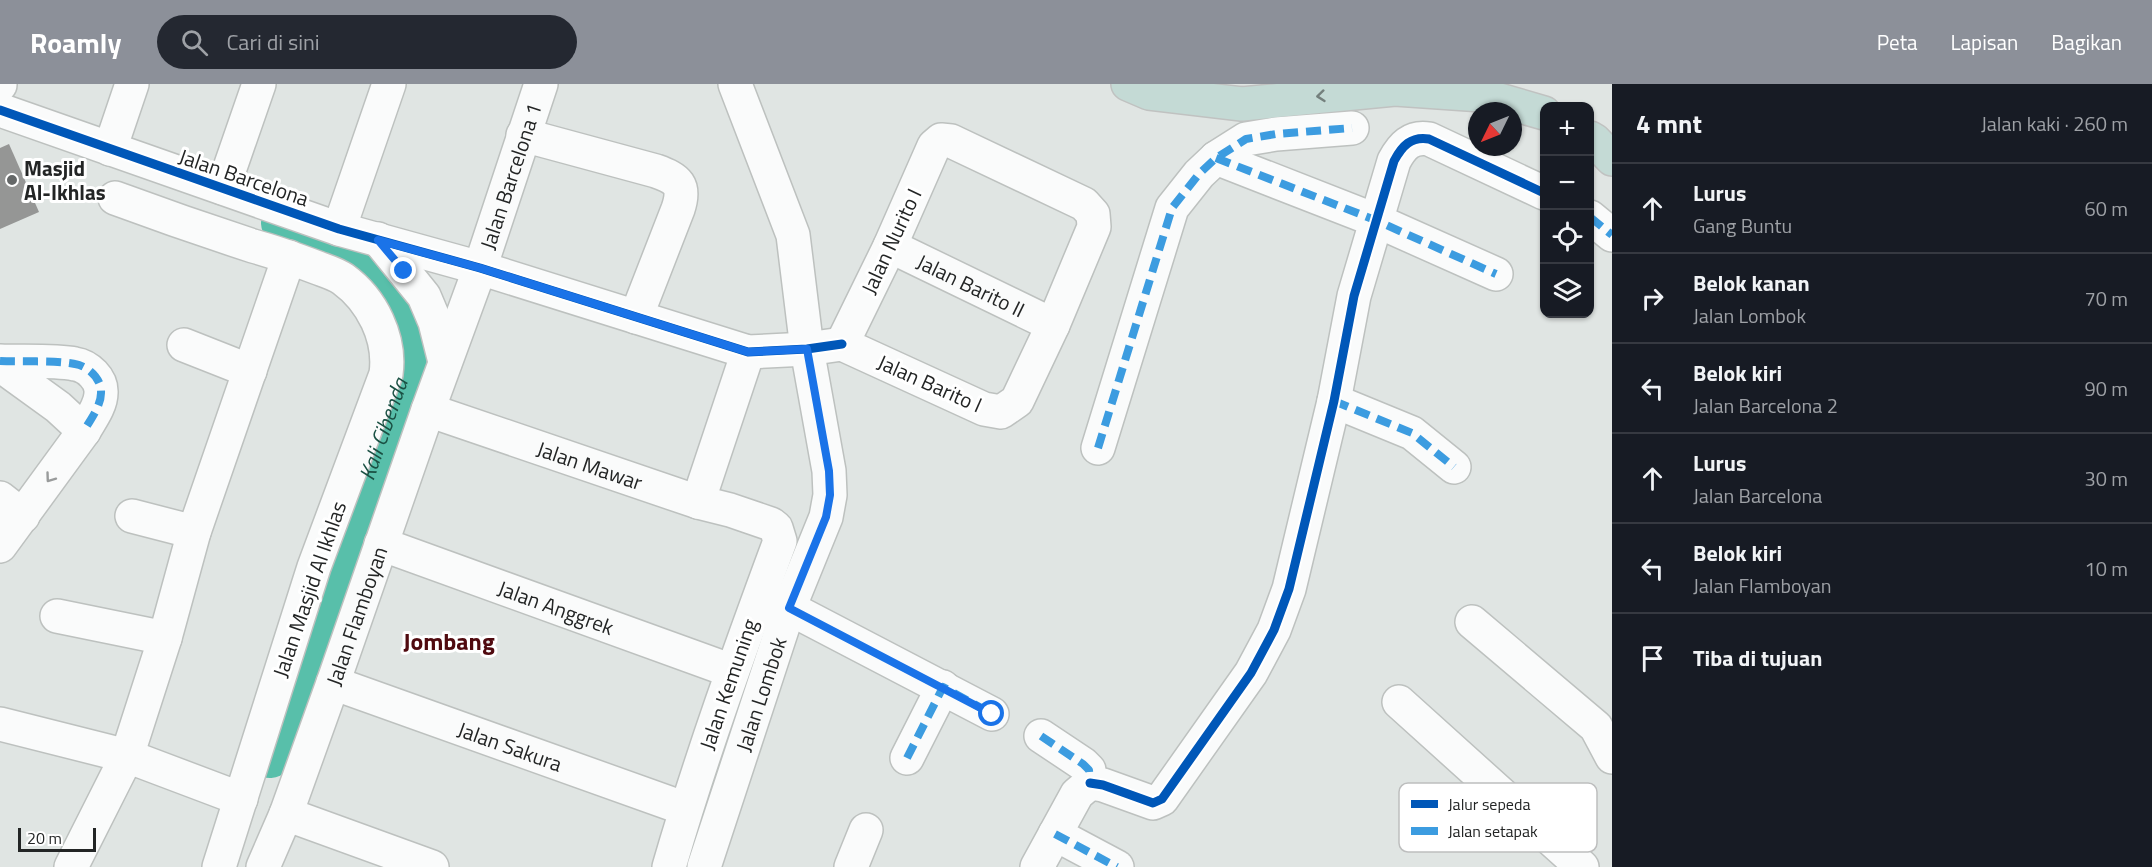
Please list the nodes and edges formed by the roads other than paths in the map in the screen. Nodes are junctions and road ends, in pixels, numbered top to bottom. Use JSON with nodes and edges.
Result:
{"nodes":[{"id":1,"x":132,"y":84,"type":"edge"},
{"id":2,"x":259,"y":84,"type":"edge"},
{"id":3,"x":389,"y":84,"type":"edge"},
{"id":4,"x":541,"y":84,"type":"edge"},
{"id":5,"x":735,"y":84,"type":"edge"},
{"id":6,"x":1128,"y":84,"type":"edge"},
{"id":7,"x":0,"y":110,"type":"edge"},
{"id":8,"x":1540,"y":112,"type":"edge"},
{"id":9,"x":1352,"y":128,"type":"dead end"},
{"id":10,"x":523,"y":135,"type":"junction"},
{"id":11,"x":1594,"y":140,"type":"edge"},
{"id":12,"x":110,"y":149,"type":"junction"},
{"id":13,"x":1216,"y":158,"type":"junction"},
{"id":14,"x":1612,"y":159,"type":"edge"},
{"id":15,"x":223,"y":188,"type":"junction"},
{"id":16,"x":1540,"y":191,"type":"edge"},
{"id":17,"x":115,"y":198,"type":"dead end"},
{"id":18,"x":1375,"y":220,"type":"junction"},
{"id":19,"x":1594,"y":220,"type":"edge"},
{"id":20,"x":339,"y":229,"type":"junction"},
{"id":21,"x":1612,"y":235,"type":"edge"},
{"id":22,"x":378,"y":240,"type":"junction"},
{"id":23,"x":890,"y":246,"type":"junction"},
{"id":24,"x":289,"y":257,"type":"junction"},
{"id":25,"x":480,"y":268,"type":"junction"},
{"id":26,"x":1496,"y":274,"type":"dead end"},
{"id":27,"x":636,"y":317,"type":"junction"},
{"id":28,"x":1053,"y":325,"type":"junction"},
{"id":29,"x":842,"y":344,"type":"junction"},
{"id":30,"x":184,"y":345,"type":"dead end"},
{"id":31,"x":807,"y":349,"type":"junction"},
{"id":32,"x":748,"y":352,"type":"junction"},
{"id":33,"x":445,"y":362,"type":"junction"},
{"id":34,"x":0,"y":363,"type":"edge"},
{"id":35,"x":250,"y":370,"type":"junction"},
{"id":36,"x":1334,"y":401,"type":"junction"},
{"id":37,"x":428,"y":410,"type":"junction"},
{"id":38,"x":84,"y":431,"type":"junction"},
{"id":39,"x":1098,"y":448,"type":"dead end"},
{"id":40,"x":1454,"y":467,"type":"dead end"},
{"id":41,"x":698,"y":502,"type":"junction"},
{"id":42,"x":11,"y":507,"type":"edge"},
{"id":43,"x":132,"y":516,"type":"dead end"},
{"id":44,"x":752,"y":518,"type":"joint"},
{"id":45,"x":194,"y":532,"type":"junction"},
{"id":46,"x":381,"y":544,"type":"junction"},
{"id":47,"x":0,"y":546,"type":"edge"},
{"id":48,"x":789,"y":608,"type":"junction"},
{"id":49,"x":57,"y":616,"type":"dead end"},
{"id":50,"x":1472,"y":622,"type":"dead end"},
{"id":51,"x":165,"y":638,"type":"junction"},
{"id":52,"x":732,"y":671,"type":"junction"},
{"id":53,"x":333,"y":683,"type":"junction"},
{"id":54,"x":943,"y":687,"type":"junction"},
{"id":55,"x":1399,"y":702,"type":"dead end"},
{"id":56,"x":992,"y":714,"type":"dead end"},
{"id":57,"x":0,"y":724,"type":"edge"},
{"id":58,"x":1041,"y":736,"type":"dead end"},
{"id":59,"x":128,"y":756,"type":"junction"},
{"id":60,"x":1612,"y":757,"type":"edge"},
{"id":61,"x":907,"y":758,"type":"dead end"},
{"id":62,"x":1090,"y":783,"type":"junction"},
{"id":63,"x":1489,"y":783,"type":"edge"},
{"id":64,"x":241,"y":799,"type":"junction"},
{"id":65,"x":686,"y":809,"type":"junction"},
{"id":66,"x":286,"y":814,"type":"junction"},
{"id":67,"x":866,"y":830,"type":"dead end"},
{"id":68,"x":1055,"y":834,"type":"junction"},
{"id":69,"x":1565,"y":852,"type":"edge"},
{"id":70,"x":71,"y":867,"type":"edge"},
{"id":71,"x":219,"y":867,"type":"edge"},
{"id":72,"x":263,"y":867,"type":"edge"},
{"id":73,"x":430,"y":867,"type":"edge"},
{"id":74,"x":669,"y":867,"type":"edge"},
{"id":75,"x":704,"y":867,"type":"edge"},
{"id":76,"x":851,"y":867,"type":"edge"},
{"id":77,"x":1037,"y":867,"type":"edge"},
{"id":78,"x":1117,"y":867,"type":"edge"},
{"id":79,"x":1582,"y":867,"type":"edge"}],
"edges":[{"from":1,"to":12,"type":"street"},
{"from":2,"to":15,"type":"street"},
{"from":3,"to":20,"type":"street"},
{"from":4,"to":10,"type":"street","name":"Jalan Barcelona 1"},
{"from":5,"to":31,"type":"street","name":"Jalan Lombok"},
{"from":8,"to":6,"type":"highway","one_way":true},
{"from":7,"to":12,"type":"street","name":"Jalan Barcelona"},
{"from":9,"to":13,"type":"street"},
{"from":10,"to":25,"type":"street","name":"Jalan Barcelona 1"},
{"from":10,"to":27,"type":"street"},
{"from":11,"to":14,"type":"highway"},
{"from":12,"to":15,"type":"street","name":"Jalan Barcelona"},
{"from":13,"to":18,"type":"street"},
{"from":13,"to":39,"type":"street"},
{"from":15,"to":20,"type":"street","name":"Jalan Barcelona"},
{"from":16,"to":18,"type":"street"},
{"from":17,"to":24,"type":"street","name":"Jalan Masjid Al Ikhlas"},
{"from":18,"to":26,"type":"street"},
{"from":18,"to":36,"type":"street"},
{"from":19,"to":21,"type":"street"},
{"from":20,"to":22,"type":"street","name":"Jalan Barcelona"},
{"from":22,"to":25,"type":"street","name":"Jalan Barcelona"},
{"from":22,"to":33,"type":"street"},
{"from":23,"to":28,"type":"street","name":"Jalan Barito II"},
{"from":23,"to":28,"type":"street","name":"Jalan Nurito I"},
{"from":23,"to":29,"type":"street","name":"Jalan Nurito I"},
{"from":24,"to":35,"type":"street"},
{"from":24,"to":64,"type":"street","name":"Jalan Masjid Al Ikhlas"},
{"from":25,"to":27,"type":"street","name":"Jalan Barcelona"},
{"from":25,"to":33,"type":"street","name":"Jalan Flamboyan"},
{"from":27,"to":32,"type":"street","name":"Jalan Barcelona"},
{"from":28,"to":29,"type":"street","name":"Jalan Barito I"},
{"from":29,"to":31,"type":"street"},
{"from":30,"to":35,"type":"street"},
{"from":31,"to":32,"type":"street"},
{"from":31,"to":48,"type":"street","name":"Jalan Lombok"},
{"from":32,"to":41,"type":"street"},
{"from":33,"to":37,"type":"street","name":"Jalan Flamboyan"},
{"from":34,"to":38,"type":"street"},
{"from":34,"to":38,"type":"street"},
{"from":35,"to":45,"type":"street"},
{"from":36,"to":40,"type":"street"},
{"from":36,"to":62,"type":"street"},
{"from":37,"to":41,"type":"street","name":"Jalan Mawar"},
{"from":37,"to":46,"type":"street","name":"Jalan Flamboyan"},
{"from":38,"to":42,"type":"street","one_way":true},
{"from":41,"to":44,"type":"street","name":"Jalan Mawar"},
{"from":42,"to":47,"type":"street"},
{"from":43,"to":45,"type":"street"},
{"from":44,"to":52,"type":"street","name":"Jalan Kemuning"},
{"from":45,"to":51,"type":"street"},
{"from":46,"to":52,"type":"street","name":"Jalan Anggrek"},
{"from":46,"to":53,"type":"street","name":"Jalan Flamboyan"},
{"from":48,"to":54,"type":"street"},
{"from":48,"to":75,"type":"street","name":"Jalan Lombok"},
{"from":49,"to":51,"type":"street"},
{"from":50,"to":60,"type":"street"},
{"from":51,"to":59,"type":"street"},
{"from":52,"to":65,"type":"street","name":"Jalan Kemuning"},
{"from":53,"to":65,"type":"street","name":"Jalan Sakura"},
{"from":53,"to":66,"type":"street","name":"Jalan Flamboyan"},
{"from":54,"to":56,"type":"street"},
{"from":54,"to":61,"type":"street"},
{"from":55,"to":63,"type":"street"},
{"from":57,"to":59,"type":"street"},
{"from":58,"to":62,"type":"street"},
{"from":59,"to":64,"type":"street"},
{"from":59,"to":70,"type":"street"},
{"from":62,"to":68,"type":"street"},
{"from":64,"to":71,"type":"street","name":"Jalan Masjid Al Ikhlas"},
{"from":65,"to":74,"type":"street","name":"Jalan Kemuning"},
{"from":66,"to":72,"type":"street","name":"Jalan Flamboyan"},
{"from":66,"to":73,"type":"street"},
{"from":67,"to":76,"type":"street"},
{"from":68,"to":77,"type":"street"},
{"from":68,"to":78,"type":"street"},
{"from":69,"to":79,"type":"street"}]}
